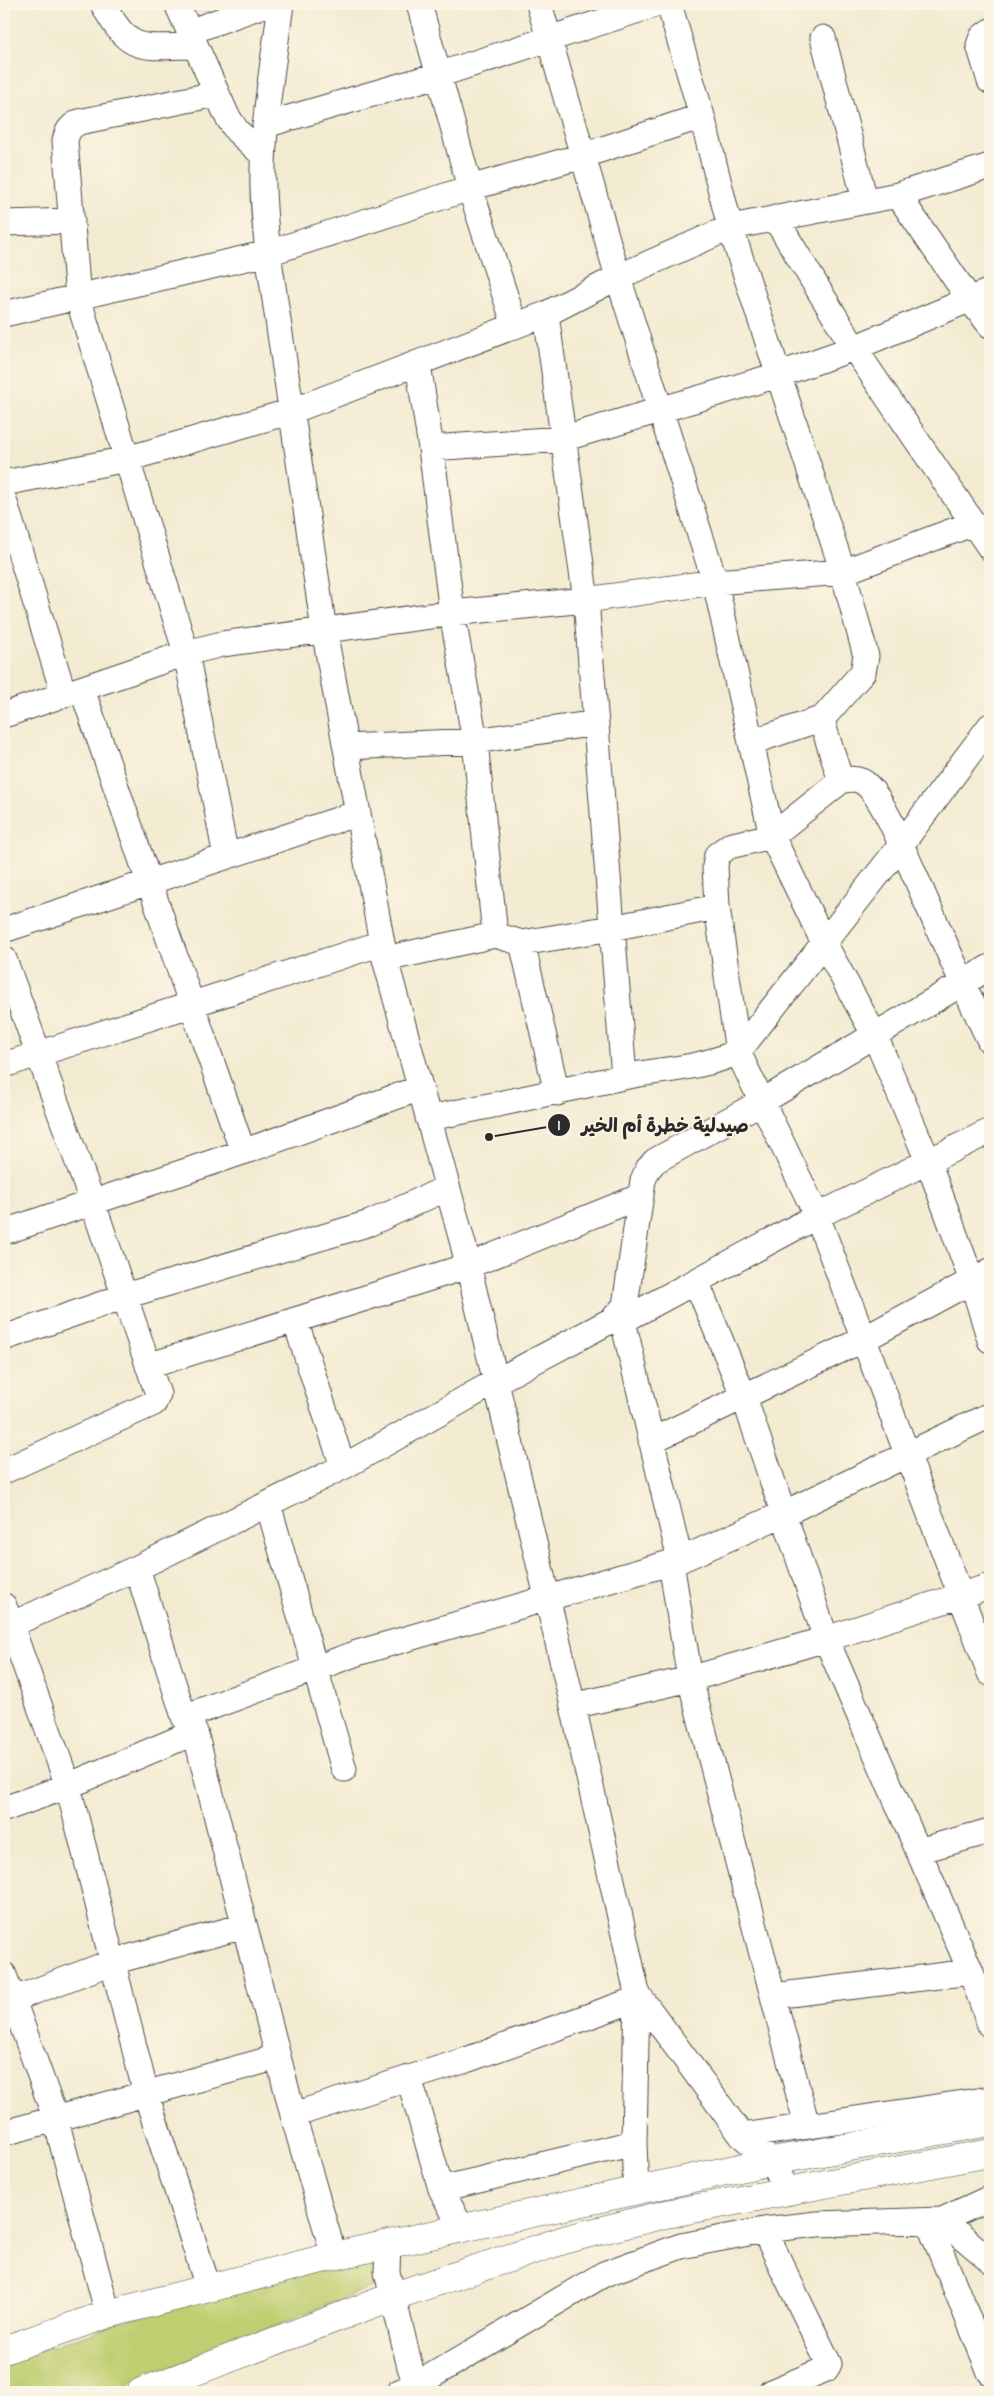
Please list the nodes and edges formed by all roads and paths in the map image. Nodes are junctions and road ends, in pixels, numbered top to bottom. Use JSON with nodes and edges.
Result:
{"nodes":[{"id":1,"x":103,"y":4,"type":"edge"},
{"id":2,"x":177,"y":4,"type":"edge"},
{"id":3,"x":266,"y":4,"type":"edge"},
{"id":4,"x":281,"y":4,"type":"edge"},
{"id":5,"x":419,"y":4,"type":"edge"},
{"id":6,"x":539,"y":4,"type":"edge"},
{"id":7,"x":657,"y":4,"type":"edge"},
{"id":8,"x":669,"y":4,"type":"edge"},
{"id":9,"x":990,"y":31,"type":"edge"},
{"id":10,"x":823,"y":38,"type":"dead end"},
{"id":11,"x":192,"y":39,"type":"junction"},
{"id":12,"x":548,"y":39,"type":"junction"},
{"id":13,"x":438,"y":75,"type":"junction"},
{"id":14,"x":990,"y":81,"type":"edge"},
{"id":15,"x":216,"y":94,"type":"junction"},
{"id":16,"x":702,"y":116,"type":"junction"},
{"id":17,"x":265,"y":125,"type":"junction"},
{"id":18,"x":264,"y":155,"type":"junction"},
{"id":19,"x":582,"y":156,"type":"junction"},
{"id":20,"x":990,"y":166,"type":"edge"},
{"id":21,"x":470,"y":188,"type":"junction"},
{"id":22,"x":898,"y":195,"type":"junction"},
{"id":23,"x":865,"y":200,"type":"junction"},
{"id":24,"x":775,"y":218,"type":"junction"},
{"id":25,"x":72,"y":221,"type":"junction"},
{"id":26,"x":4,"y":223,"type":"edge"},
{"id":27,"x":731,"y":227,"type":"junction"},
{"id":28,"x":268,"y":253,"type":"junction"},
{"id":29,"x":618,"y":277,"type":"junction"},
{"id":30,"x":980,"y":296,"type":"edge"},
{"id":31,"x":78,"y":298,"type":"junction"},
{"id":32,"x":4,"y":314,"type":"edge"},
{"id":33,"x":546,"y":314,"type":"junction"},
{"id":34,"x":990,"y":325,"type":"edge"},
{"id":35,"x":514,"y":326,"type":"junction"},
{"id":36,"x":854,"y":348,"type":"junction"},
{"id":37,"x":418,"y":364,"type":"junction"},
{"id":38,"x":778,"y":375,"type":"junction"},
{"id":39,"x":292,"y":410,"type":"junction"},
{"id":40,"x":659,"y":410,"type":"junction"},
{"id":41,"x":562,"y":439,"type":"junction"},
{"id":42,"x":431,"y":448,"type":"junction"},
{"id":43,"x":127,"y":459,"type":"junction"},
{"id":44,"x":4,"y":483,"type":"edge"},
{"id":45,"x":4,"y":500,"type":"edge"},
{"id":46,"x":974,"y":523,"type":"junction"},
{"id":47,"x":990,"y":548,"type":"edge"},
{"id":48,"x":843,"y":572,"type":"junction"},
{"id":49,"x":715,"y":582,"type":"junction"},
{"id":50,"x":586,"y":600,"type":"junction"},
{"id":51,"x":452,"y":613,"type":"junction"},
{"id":52,"x":324,"y":630,"type":"junction"},
{"id":53,"x":186,"y":653,"type":"junction"},
{"id":54,"x":72,"y":692,"type":"junction"},
{"id":55,"x":4,"y":715,"type":"edge"},
{"id":56,"x":823,"y":718,"type":"junction"},
{"id":57,"x":596,"y":722,"type":"junction"},
{"id":58,"x":990,"y":726,"type":"edge"},
{"id":59,"x":475,"y":742,"type":"junction"},
{"id":60,"x":752,"y":742,"type":"junction"},
{"id":61,"x":346,"y":747,"type":"junction"},
{"id":62,"x":841,"y":781,"type":"junction"},
{"id":63,"x":358,"y":813,"type":"junction"},
{"id":64,"x":772,"y":836,"type":"junction"},
{"id":65,"x":901,"y":845,"type":"junction"},
{"id":66,"x":226,"y":856,"type":"junction"},
{"id":67,"x":148,"y":882,"type":"junction"},
{"id":68,"x":717,"y":907,"type":"junction"},
{"id":69,"x":612,"y":928,"type":"junction"},
{"id":70,"x":4,"y":930,"type":"edge"},
{"id":71,"x":495,"y":935,"type":"junction"},
{"id":72,"x":522,"y":943,"type":"junction"},
{"id":73,"x":824,"y":943,"type":"junction"},
{"id":74,"x":384,"y":951,"type":"junction"},
{"id":75,"x":4,"y":958,"type":"edge"},
{"id":76,"x":990,"y":967,"type":"edge"},
{"id":77,"x":962,"y":984,"type":"junction"},
{"id":78,"x":192,"y":1006,"type":"junction"},
{"id":79,"x":875,"y":1036,"type":"junction"},
{"id":80,"x":990,"y":1041,"type":"edge"},
{"id":81,"x":738,"y":1052,"type":"junction"},
{"id":82,"x":38,"y":1054,"type":"junction"},
{"id":83,"x":4,"y":1065,"type":"edge"},
{"id":84,"x":624,"y":1077,"type":"junction"},
{"id":85,"x":420,"y":1088,"type":"junction"},
{"id":86,"x":557,"y":1093,"type":"junction"},
{"id":87,"x":763,"y":1101,"type":"junction"},
{"id":88,"x":428,"y":1118,"type":"junction"},
{"id":89,"x":990,"y":1131,"type":"edge"},
{"id":90,"x":243,"y":1152,"type":"junction"},
{"id":91,"x":928,"y":1161,"type":"junction"},
{"id":92,"x":447,"y":1188,"type":"junction"},
{"id":93,"x":641,"y":1196,"type":"junction"},
{"id":94,"x":92,"y":1201,"type":"junction"},
{"id":95,"x":817,"y":1216,"type":"junction"},
{"id":96,"x":4,"y":1232,"type":"edge"},
{"id":97,"x":468,"y":1266,"type":"junction"},
{"id":98,"x":981,"y":1276,"type":"edge"},
{"id":99,"x":696,"y":1281,"type":"junction"},
{"id":100,"x":124,"y":1296,"type":"junction"},
{"id":101,"x":621,"y":1317,"type":"junction"},
{"id":102,"x":295,"y":1320,"type":"junction"},
{"id":103,"x":4,"y":1338,"type":"edge"},
{"id":104,"x":864,"y":1339,"type":"junction"},
{"id":105,"x":990,"y":1340,"type":"edge"},
{"id":106,"x":148,"y":1366,"type":"junction"},
{"id":107,"x":495,"y":1382,"type":"junction"},
{"id":108,"x":744,"y":1397,"type":"junction"},
{"id":109,"x":990,"y":1415,"type":"edge"},
{"id":110,"x":651,"y":1441,"type":"junction"},
{"id":111,"x":907,"y":1455,"type":"junction"},
{"id":112,"x":344,"y":1467,"type":"junction"},
{"id":113,"x":4,"y":1471,"type":"edge"},
{"id":114,"x":268,"y":1504,"type":"junction"},
{"id":115,"x":783,"y":1514,"type":"junction"},
{"id":116,"x":675,"y":1561,"type":"junction"},
{"id":117,"x":137,"y":1568,"type":"junction"},
{"id":118,"x":990,"y":1586,"type":"edge"},
{"id":119,"x":961,"y":1596,"type":"junction"},
{"id":120,"x":547,"y":1599,"type":"junction"},
{"id":121,"x":6,"y":1620,"type":"edge"},
{"id":122,"x":826,"y":1639,"type":"junction"},
{"id":123,"x":315,"y":1669,"type":"junction"},
{"id":124,"x":990,"y":1673,"type":"edge"},
{"id":125,"x":690,"y":1679,"type":"junction"},
{"id":126,"x":573,"y":1706,"type":"junction"},
{"id":127,"x":189,"y":1725,"type":"junction"},
{"id":128,"x":344,"y":1769,"type":"dead end"},
{"id":129,"x":68,"y":1786,"type":"junction"},
{"id":130,"x":4,"y":1809,"type":"edge"},
{"id":131,"x":990,"y":1831,"type":"edge"},
{"id":132,"x":918,"y":1851,"type":"junction"},
{"id":133,"x":244,"y":1926,"type":"junction"},
{"id":134,"x":112,"y":1962,"type":"junction"},
{"id":135,"x":971,"y":1972,"type":"junction"},
{"id":136,"x":4,"y":1974,"type":"edge"},
{"id":137,"x":637,"y":1996,"type":"junction"},
{"id":138,"x":773,"y":1996,"type":"junction"},
{"id":139,"x":9,"y":2001,"type":"edge"},
{"id":140,"x":990,"y":2025,"type":"edge"},
{"id":141,"x":278,"y":2057,"type":"junction"},
{"id":142,"x":409,"y":2078,"type":"junction"},
{"id":143,"x":146,"y":2094,"type":"junction"},
{"id":144,"x":990,"y":2099,"type":"edge"},
{"id":145,"x":292,"y":2115,"type":"junction"},
{"id":146,"x":55,"y":2117,"type":"junction"},
{"id":147,"x":990,"y":2122,"type":"edge"},
{"id":148,"x":807,"y":2126,"type":"junction"},
{"id":149,"x":4,"y":2133,"type":"edge"},
{"id":150,"x":742,"y":2136,"type":"junction"},
{"id":151,"x":634,"y":2143,"type":"junction"},
{"id":152,"x":990,"y":2152,"type":"edge"},
{"id":153,"x":772,"y":2161,"type":"junction"},
{"id":154,"x":441,"y":2189,"type":"junction"},
{"id":155,"x":636,"y":2191,"type":"junction"},
{"id":156,"x":788,"y":2192,"type":"junction"},
{"id":157,"x":990,"y":2198,"type":"edge"},
{"id":158,"x":935,"y":2220,"type":"junction"},
{"id":159,"x":462,"y":2229,"type":"junction"},
{"id":160,"x":764,"y":2230,"type":"junction"},
{"id":161,"x":388,"y":2244,"type":"junction"},
{"id":162,"x":334,"y":2256,"type":"junction"},
{"id":163,"x":990,"y":2260,"type":"edge"},
{"id":164,"x":208,"y":2287,"type":"junction"},
{"id":165,"x":394,"y":2296,"type":"junction"},
{"id":166,"x":108,"y":2314,"type":"junction"},
{"id":167,"x":4,"y":2350,"type":"edge"},
{"id":168,"x":990,"y":2372,"type":"edge"},
{"id":169,"x":411,"y":2390,"type":"edge"},
{"id":170,"x":141,"y":2392,"type":"edge"},
{"id":171,"x":772,"y":2392,"type":"edge"}],
"edges":[{"from":1,"to":11,"type":"street"},
{"from":2,"to":11,"type":"street"},
{"from":3,"to":11,"type":"street"},
{"from":4,"to":17,"type":"street"},
{"from":5,"to":13,"type":"street"},
{"from":6,"to":12,"type":"street"},
{"from":7,"to":12,"type":"street"},
{"from":8,"to":16,"type":"street"},
{"from":9,"to":14,"type":"street"},
{"from":10,"to":23,"type":"street"},
{"from":11,"to":15,"type":"street"},
{"from":12,"to":13,"type":"street"},
{"from":12,"to":19,"type":"street"},
{"from":13,"to":17,"type":"street"},
{"from":13,"to":21,"type":"street"},
{"from":15,"to":18,"type":"street"},
{"from":15,"to":25,"type":"street"},
{"from":16,"to":19,"type":"street"},
{"from":16,"to":27,"type":"street"},
{"from":17,"to":18,"type":"street"},
{"from":18,"to":28,"type":"street"},
{"from":19,"to":21,"type":"street"},
{"from":19,"to":29,"type":"street"},
{"from":20,"to":22,"type":"street"},
{"from":21,"to":28,"type":"street"},
{"from":21,"to":35,"type":"street"},
{"from":22,"to":23,"type":"street"},
{"from":22,"to":30,"type":"street"},
{"from":23,"to":24,"type":"street"},
{"from":24,"to":27,"type":"street"},
{"from":24,"to":36,"type":"street"},
{"from":25,"to":26,"type":"street"},
{"from":25,"to":31,"type":"street"},
{"from":27,"to":29,"type":"street"},
{"from":27,"to":38,"type":"street"},
{"from":28,"to":31,"type":"street"},
{"from":28,"to":39,"type":"street"},
{"from":29,"to":33,"type":"street"},
{"from":29,"to":40,"type":"street"},
{"from":30,"to":34,"type":"street"},
{"from":30,"to":36,"type":"street"},
{"from":31,"to":32,"type":"street"},
{"from":31,"to":43,"type":"street"},
{"from":33,"to":35,"type":"street"},
{"from":33,"to":41,"type":"street"},
{"from":35,"to":37,"type":"street"},
{"from":36,"to":38,"type":"street"},
{"from":36,"to":46,"type":"street"},
{"from":37,"to":39,"type":"street"},
{"from":37,"to":42,"type":"street"},
{"from":38,"to":40,"type":"street"},
{"from":38,"to":48,"type":"street"},
{"from":39,"to":43,"type":"street"},
{"from":39,"to":52,"type":"street"},
{"from":40,"to":41,"type":"street"},
{"from":40,"to":49,"type":"street"},
{"from":41,"to":42,"type":"street"},
{"from":41,"to":50,"type":"street"},
{"from":42,"to":51,"type":"street"},
{"from":43,"to":44,"type":"street"},
{"from":43,"to":53,"type":"street"},
{"from":45,"to":54,"type":"street"},
{"from":46,"to":47,"type":"street"},
{"from":46,"to":48,"type":"street"},
{"from":48,"to":49,"type":"street"},
{"from":48,"to":56,"type":"street"},
{"from":49,"to":50,"type":"street"},
{"from":49,"to":60,"type":"street"},
{"from":50,"to":51,"type":"street"},
{"from":50,"to":57,"type":"street"},
{"from":51,"to":52,"type":"street"},
{"from":51,"to":59,"type":"street"},
{"from":52,"to":53,"type":"street"},
{"from":52,"to":61,"type":"street"},
{"from":53,"to":54,"type":"street"},
{"from":53,"to":66,"type":"street"},
{"from":54,"to":55,"type":"street"},
{"from":54,"to":67,"type":"street"},
{"from":56,"to":60,"type":"street"},
{"from":56,"to":62,"type":"street"},
{"from":57,"to":59,"type":"street"},
{"from":57,"to":69,"type":"street"},
{"from":58,"to":65,"type":"street"},
{"from":59,"to":61,"type":"street"},
{"from":59,"to":71,"type":"street"},
{"from":60,"to":64,"type":"street"},
{"from":61,"to":63,"type":"street"},
{"from":62,"to":64,"type":"street"},
{"from":62,"to":65,"type":"street"},
{"from":63,"to":66,"type":"street"},
{"from":63,"to":74,"type":"street"},
{"from":64,"to":68,"type":"street"},
{"from":64,"to":73,"type":"street"},
{"from":65,"to":73,"type":"street"},
{"from":65,"to":77,"type":"street"},
{"from":66,"to":67,"type":"street"},
{"from":67,"to":70,"type":"street"},
{"from":67,"to":78,"type":"street"},
{"from":68,"to":69,"type":"street"},
{"from":68,"to":81,"type":"street"},
{"from":69,"to":72,"type":"street"},
{"from":69,"to":84,"type":"street"},
{"from":71,"to":72,"type":"street"},
{"from":71,"to":74,"type":"street"},
{"from":72,"to":86,"type":"street"},
{"from":73,"to":79,"type":"street"},
{"from":73,"to":81,"type":"street"},
{"from":74,"to":78,"type":"street"},
{"from":74,"to":85,"type":"street"},
{"from":75,"to":82,"type":"street"},
{"from":76,"to":77,"type":"street"},
{"from":77,"to":79,"type":"street"},
{"from":77,"to":80,"type":"street"},
{"from":78,"to":82,"type":"street"},
{"from":78,"to":90,"type":"street"},
{"from":79,"to":87,"type":"street"},
{"from":79,"to":91,"type":"street"},
{"from":81,"to":84,"type":"street"},
{"from":81,"to":87,"type":"street"},
{"from":82,"to":83,"type":"street"},
{"from":82,"to":94,"type":"street"},
{"from":84,"to":86,"type":"street"},
{"from":85,"to":88,"type":"street"},
{"from":85,"to":90,"type":"street"},
{"from":86,"to":88,"type":"street"},
{"from":87,"to":93,"type":"street"},
{"from":87,"to":95,"type":"street"},
{"from":88,"to":92,"type":"street"},
{"from":89,"to":91,"type":"street"},
{"from":90,"to":94,"type":"street"},
{"from":91,"to":95,"type":"street"},
{"from":91,"to":98,"type":"street"},
{"from":92,"to":97,"type":"street"},
{"from":92,"to":100,"type":"street"},
{"from":93,"to":97,"type":"street"},
{"from":93,"to":101,"type":"street"},
{"from":94,"to":96,"type":"street"},
{"from":94,"to":100,"type":"street"},
{"from":95,"to":99,"type":"street"},
{"from":95,"to":104,"type":"street"},
{"from":97,"to":102,"type":"street"},
{"from":97,"to":107,"type":"street"},
{"from":98,"to":104,"type":"street"},
{"from":98,"to":105,"type":"street"},
{"from":99,"to":101,"type":"street"},
{"from":99,"to":108,"type":"street"},
{"from":100,"to":103,"type":"street"},
{"from":100,"to":106,"type":"street"},
{"from":101,"to":107,"type":"street"},
{"from":101,"to":110,"type":"street"},
{"from":102,"to":106,"type":"street"},
{"from":102,"to":112,"type":"street"},
{"from":104,"to":108,"type":"street"},
{"from":104,"to":111,"type":"street"},
{"from":106,"to":113,"type":"street"},
{"from":107,"to":112,"type":"street"},
{"from":107,"to":120,"type":"street"},
{"from":108,"to":110,"type":"street"},
{"from":108,"to":115,"type":"street"},
{"from":109,"to":111,"type":"street"},
{"from":110,"to":116,"type":"street"},
{"from":111,"to":115,"type":"street"},
{"from":111,"to":119,"type":"street"},
{"from":112,"to":114,"type":"street"},
{"from":114,"to":117,"type":"street"},
{"from":114,"to":123,"type":"street"},
{"from":115,"to":116,"type":"street"},
{"from":115,"to":122,"type":"street"},
{"from":116,"to":120,"type":"street"},
{"from":116,"to":125,"type":"street"},
{"from":117,"to":121,"type":"street"},
{"from":117,"to":127,"type":"street"},
{"from":118,"to":119,"type":"street"},
{"from":119,"to":122,"type":"street"},
{"from":119,"to":124,"type":"street"},
{"from":120,"to":123,"type":"street"},
{"from":120,"to":126,"type":"street"},
{"from":121,"to":129,"type":"street"},
{"from":122,"to":125,"type":"street"},
{"from":122,"to":132,"type":"street"},
{"from":123,"to":127,"type":"street"},
{"from":123,"to":128,"type":"street"},
{"from":125,"to":126,"type":"street"},
{"from":125,"to":138,"type":"street"},
{"from":126,"to":137,"type":"street"},
{"from":127,"to":129,"type":"street"},
{"from":127,"to":133,"type":"street"},
{"from":129,"to":130,"type":"street"},
{"from":129,"to":134,"type":"street"},
{"from":131,"to":132,"type":"street"},
{"from":132,"to":135,"type":"street"},
{"from":133,"to":134,"type":"street"},
{"from":133,"to":141,"type":"street"},
{"from":134,"to":139,"type":"street"},
{"from":134,"to":143,"type":"street"},
{"from":135,"to":138,"type":"street"},
{"from":135,"to":140,"type":"street"},
{"from":136,"to":139,"type":"street"},
{"from":137,"to":142,"type":"street"},
{"from":137,"to":150,"type":"street"},
{"from":137,"to":151,"type":"street"},
{"from":138,"to":148,"type":"street"},
{"from":139,"to":146,"type":"street"},
{"from":141,"to":143,"type":"street"},
{"from":141,"to":145,"type":"street"},
{"from":142,"to":145,"type":"street"},
{"from":142,"to":154,"type":"street"},
{"from":143,"to":146,"type":"street"},
{"from":143,"to":164,"type":"street"},
{"from":144,"to":148,"type":"street"},
{"from":145,"to":162,"type":"street"},
{"from":146,"to":149,"type":"street"},
{"from":146,"to":166,"type":"street"},
{"from":147,"to":153,"type":"highway"},
{"from":148,"to":150,"type":"street"},
{"from":150,"to":153,"type":"street"},
{"from":151,"to":154,"type":"street"},
{"from":151,"to":155,"type":"street"},
{"from":152,"to":156,"type":"highway"},
{"from":153,"to":155,"type":"highway"},
{"from":153,"to":156,"type":"street"},
{"from":154,"to":159,"type":"street"},
{"from":155,"to":159,"type":"highway"},
{"from":156,"to":165,"type":"highway"},
{"from":157,"to":158,"type":"street"},
{"from":158,"to":160,"type":"street"},
{"from":158,"to":163,"type":"street"},
{"from":158,"to":168,"type":"street"},
{"from":159,"to":161,"type":"highway"},
{"from":160,"to":169,"type":"street"},
{"from":160,"to":171,"type":"street"},
{"from":161,"to":162,"type":"highway"},
{"from":161,"to":165,"type":"street"},
{"from":162,"to":164,"type":"highway"},
{"from":164,"to":166,"type":"highway"},
{"from":165,"to":169,"type":"street"},
{"from":165,"to":170,"type":"highway"},
{"from":166,"to":167,"type":"highway"}]}
